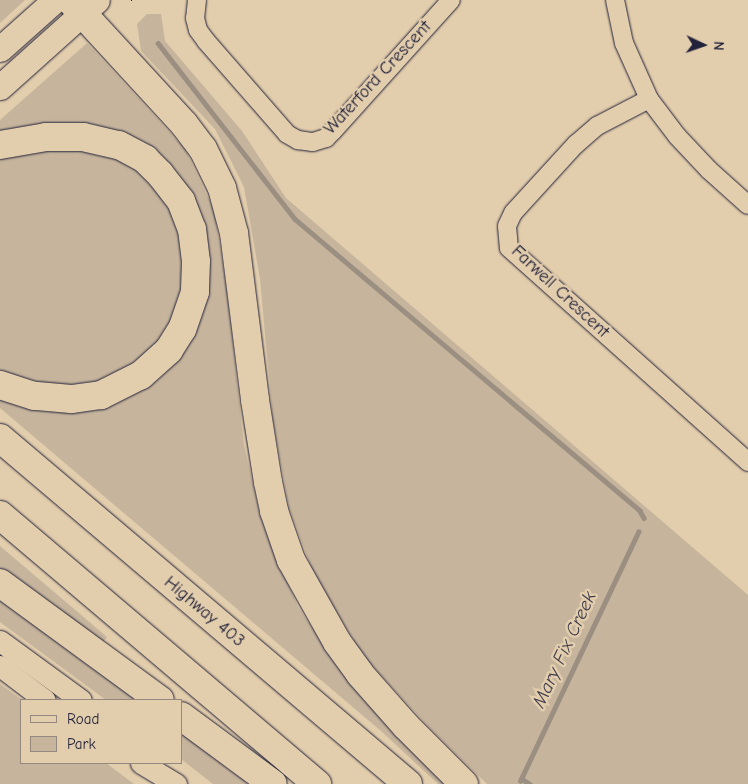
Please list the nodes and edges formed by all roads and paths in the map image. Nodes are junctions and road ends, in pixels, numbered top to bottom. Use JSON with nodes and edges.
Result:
{"nodes":[{"id":1,"x":55,"y":0,"type":"edge"},
{"id":2,"x":197,"y":0,"type":"edge"},
{"id":3,"x":451,"y":0,"type":"edge"},
{"id":4,"x":615,"y":0,"type":"edge"},
{"id":5,"x":83,"y":4,"type":"edge"},
{"id":6,"x":0,"y":49,"type":"edge"},
{"id":7,"x":0,"y":87,"type":"edge"},
{"id":8,"x":649,"y":99,"type":"junction"},
{"id":9,"x":0,"y":144,"type":"edge"},
{"id":10,"x":748,"y":204,"type":"edge"},
{"id":11,"x":0,"y":385,"type":"edge"},
{"id":12,"x":0,"y":438,"type":"edge"},
{"id":13,"x":748,"y":462,"type":"edge"},
{"id":14,"x":0,"y":515,"type":"edge"},
{"id":15,"x":0,"y":583,"type":"edge"},
{"id":16,"x":0,"y":641,"type":"edge"},
{"id":17,"x":0,"y":666,"type":"edge"},
{"id":18,"x":44,"y":699,"type":"edge"},
{"id":19,"x":80,"y":699,"type":"edge"},
{"id":20,"x":159,"y":699,"type":"edge"},
{"id":21,"x":182,"y":717,"type":"edge"},
{"id":22,"x":143,"y":764,"type":"edge"},
{"id":23,"x":158,"y":764,"type":"edge"},
{"id":24,"x":176,"y":784,"type":"edge"},
{"id":25,"x":182,"y":784,"type":"edge"},
{"id":26,"x":273,"y":784,"type":"edge"},
{"id":27,"x":317,"y":784,"type":"edge"},
{"id":28,"x":408,"y":784,"type":"edge"},
{"id":29,"x":464,"y":784,"type":"edge"}],
"edges":[{"from":1,"to":6,"type":"main road"},
{"from":2,"to":3,"type":"street","name":"Waterford Crescent"},
{"from":4,"to":8,"type":"street"},
{"from":5,"to":7,"type":"main road"},
{"from":5,"to":29,"type":"highway"},
{"from":8,"to":10,"type":"street"},
{"from":8,"to":13,"type":"street","name":"Farwell Crescent"},
{"from":9,"to":11,"type":"highway"},
{"from":12,"to":28,"type":"highway","name":"Highway 403"},
{"from":14,"to":27,"type":"highway"},
{"from":15,"to":20,"type":"highway"},
{"from":16,"to":19,"type":"street"},
{"from":17,"to":18,"type":"street"},
{"from":21,"to":26,"type":"highway"},
{"from":22,"to":24,"type":"street"},
{"from":23,"to":25,"type":"street"}]}
